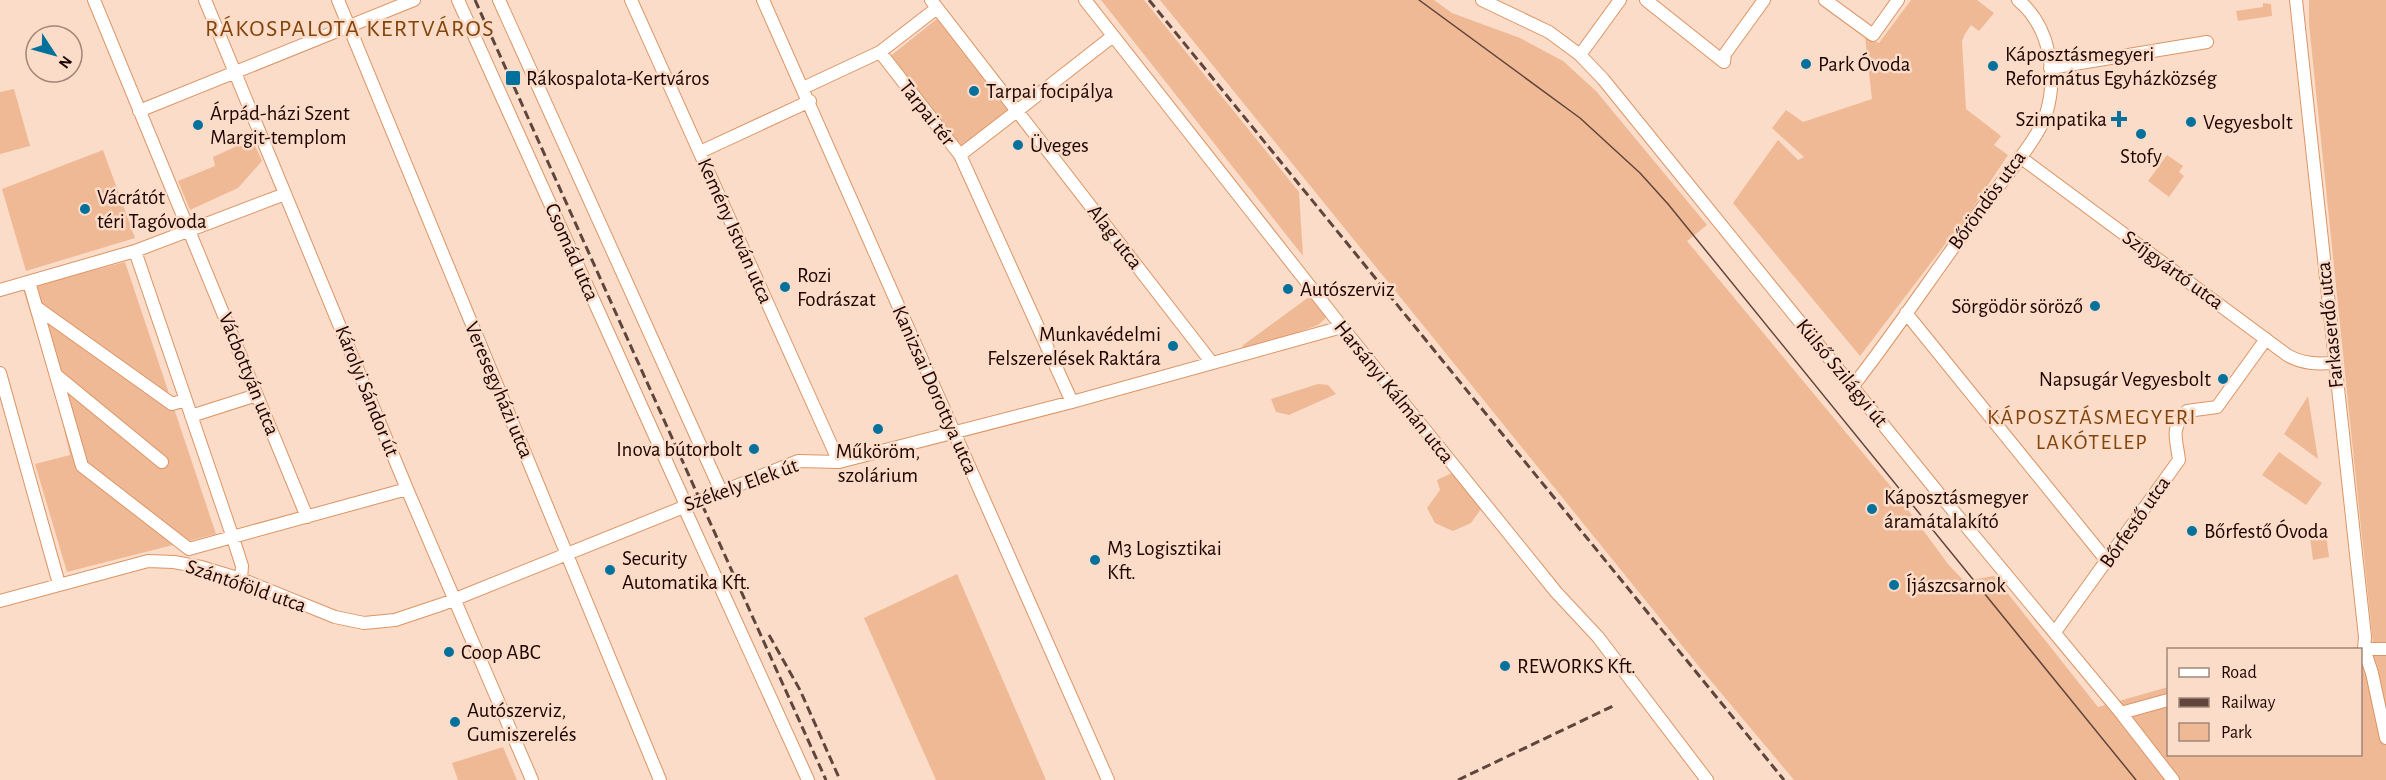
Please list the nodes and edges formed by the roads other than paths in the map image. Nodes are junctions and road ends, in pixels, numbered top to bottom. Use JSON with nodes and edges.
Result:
{"nodes":[{"id":1,"x":94,"y":0,"type":"edge"},
{"id":2,"x":205,"y":0,"type":"edge"},
{"id":3,"x":338,"y":0,"type":"edge"},
{"id":4,"x":414,"y":0,"type":"edge"},
{"id":5,"x":458,"y":0,"type":"edge"},
{"id":6,"x":499,"y":0,"type":"edge"},
{"id":7,"x":632,"y":0,"type":"edge"},
{"id":8,"x":763,"y":0,"type":"edge"},
{"id":9,"x":1085,"y":0,"type":"edge"},
{"id":10,"x":1482,"y":0,"type":"edge"},
{"id":11,"x":1620,"y":0,"type":"edge"},
{"id":12,"x":1646,"y":0,"type":"edge"},
{"id":13,"x":1764,"y":0,"type":"edge"},
{"id":14,"x":1825,"y":0,"type":"edge"},
{"id":15,"x":1898,"y":0,"type":"edge"},
{"id":16,"x":2018,"y":0,"type":"edge"},
{"id":17,"x":2296,"y":0,"type":"edge"},
{"id":18,"x":934,"y":4,"type":"edge"},
{"id":19,"x":348,"y":26,"type":"junction"},
{"id":20,"x":1113,"y":36,"type":"junction"},
{"id":21,"x":2207,"y":42,"type":"dead end"},
{"id":22,"x":880,"y":52,"type":"junction"},
{"id":23,"x":1580,"y":55,"type":"junction"},
{"id":24,"x":2050,"y":68,"type":"junction"},
{"id":25,"x":235,"y":73,"type":"junction"},
{"id":26,"x":803,"y":88,"type":"junction"},
{"id":27,"x":810,"y":101,"type":"junction"},
{"id":28,"x":140,"y":111,"type":"junction"},
{"id":29,"x":1017,"y":111,"type":"junction"},
{"id":30,"x":700,"y":152,"type":"junction"},
{"id":31,"x":960,"y":155,"type":"junction"},
{"id":32,"x":2020,"y":156,"type":"junction"},
{"id":33,"x":285,"y":194,"type":"junction"},
{"id":34,"x":190,"y":231,"type":"junction"},
{"id":35,"x":135,"y":251,"type":"junction"},
{"id":36,"x":29,"y":282,"type":"junction"},
{"id":37,"x":0,"y":290,"type":"edge"},
{"id":38,"x":36,"y":307,"type":"junction"},
{"id":39,"x":1906,"y":313,"type":"junction"},
{"id":40,"x":1342,"y":327,"type":"junction"},
{"id":41,"x":2266,"y":339,"type":"junction"},
{"id":42,"x":1212,"y":363,"type":"junction"},
{"id":43,"x":2334,"y":363,"type":"junction"},
{"id":44,"x":0,"y":373,"type":"edge"},
{"id":45,"x":56,"y":375,"type":"junction"},
{"id":46,"x":1853,"y":386,"type":"junction"},
{"id":47,"x":257,"y":395,"type":"junction"},
{"id":48,"x":185,"y":400,"type":"junction"},
{"id":49,"x":1072,"y":402,"type":"junction"},
{"id":50,"x":191,"y":416,"type":"junction"},
{"id":51,"x":953,"y":431,"type":"junction"},
{"id":52,"x":162,"y":462,"type":"dead end"},
{"id":53,"x":839,"y":462,"type":"junction"},
{"id":54,"x":407,"y":489,"type":"junction"},
{"id":55,"x":721,"y":491,"type":"junction"},
{"id":56,"x":685,"y":505,"type":"junction"},
{"id":57,"x":307,"y":517,"type":"junction"},
{"id":58,"x":233,"y":538,"type":"junction"},
{"id":59,"x":567,"y":554,"type":"junction"},
{"id":60,"x":2107,"y":561,"type":"junction"},
{"id":61,"x":241,"y":579,"type":"junction"},
{"id":62,"x":59,"y":584,"type":"junction"},
{"id":63,"x":455,"y":599,"type":"junction"},
{"id":64,"x":0,"y":601,"type":"edge"},
{"id":65,"x":2055,"y":632,"type":"junction"},
{"id":66,"x":2386,"y":649,"type":"edge"},
{"id":67,"x":2362,"y":652,"type":"edge"},
{"id":68,"x":2167,"y":701,"type":"edge"},
{"id":69,"x":2121,"y":713,"type":"junction"},
{"id":70,"x":2386,"y":738,"type":"edge"},
{"id":71,"x":531,"y":780,"type":"edge"},
{"id":72,"x":660,"y":780,"type":"edge"},
{"id":73,"x":808,"y":780,"type":"edge"},
{"id":74,"x":1108,"y":780,"type":"edge"},
{"id":75,"x":1706,"y":780,"type":"edge"},
{"id":76,"x":2173,"y":780,"type":"edge"}],
"edges":[{"from":1,"to":28,"type":"street","name":"Vácbottyán utca"},
{"from":2,"to":25,"type":"street","name":"Károlyi Sándor út"},
{"from":3,"to":19,"type":"street","name":"Veresegyházi utca"},
{"from":4,"to":19,"type":"street"},
{"from":5,"to":56,"type":"street","name":"Csomád utca"},
{"from":6,"to":55,"type":"street","name":"Csomád utca"},
{"from":7,"to":30,"type":"street","name":"Kemény István utca"},
{"from":8,"to":26,"type":"street","name":"Kanizsai Dorottya utca"},
{"from":9,"to":20,"type":"street","name":"Harsányi Kálmán utca"},
{"from":10,"to":23,"type":"street","name":"Külső Szilágyi út"},
{"from":11,"to":23,"type":"street"},
{"from":12,"to":13,"type":"street"},
{"from":14,"to":15,"type":"street"},
{"from":16,"to":24,"type":"street","name":"Bőröndös utca"},
{"from":17,"to":43,"type":"street","name":"Farkaserdő utca"},
{"from":18,"to":22,"type":"street"},
{"from":18,"to":29,"type":"street"},
{"from":19,"to":25,"type":"street"},
{"from":19,"to":59,"type":"street","name":"Veresegyházi utca"},
{"from":20,"to":29,"type":"street","name":"Tarpai tér"},
{"from":20,"to":40,"type":"street","name":"Harsányi Kálmán utca"},
{"from":21,"to":24,"type":"street"},
{"from":22,"to":26,"type":"street"},
{"from":22,"to":31,"type":"street","name":"Tarpai tér"},
{"from":23,"to":46,"type":"street","name":"Külső Szilágyi út"},
{"from":24,"to":32,"type":"street","name":"Bőröndös utca"},
{"from":25,"to":28,"type":"street"},
{"from":25,"to":33,"type":"street","name":"Károlyi Sándor út"},
{"from":26,"to":27,"type":"street","name":"Kanizsai Dorottya utca"},
{"from":27,"to":30,"type":"street"},
{"from":27,"to":51,"type":"street","name":"Kanizsai Dorottya utca"},
{"from":28,"to":34,"type":"street","name":"Vácbottyán utca"},
{"from":29,"to":31,"type":"street","name":"Tarpai tér"},
{"from":29,"to":42,"type":"street","name":"Alag utca"},
{"from":30,"to":53,"type":"street","name":"Kemény István utca"},
{"from":31,"to":49,"type":"street"},
{"from":32,"to":39,"type":"street","name":"Bőröndös utca"},
{"from":32,"to":41,"type":"street","name":"Szíjgyártó utca"},
{"from":33,"to":34,"type":"street"},
{"from":33,"to":54,"type":"street","name":"Károlyi Sándor út"},
{"from":34,"to":35,"type":"street"},
{"from":34,"to":47,"type":"street","name":"Vácbottyán utca"},
{"from":35,"to":36,"type":"street"},
{"from":35,"to":48,"type":"street"},
{"from":36,"to":37,"type":"street"},
{"from":36,"to":38,"type":"street"},
{"from":38,"to":45,"type":"street"},
{"from":38,"to":48,"type":"street"},
{"from":39,"to":46,"type":"street","name":"Bőröndös utca"},
{"from":39,"to":60,"type":"street"},
{"from":40,"to":42,"type":"street","name":"Székely Elek út"},
{"from":40,"to":75,"type":"street","name":"Harsányi Kálmán utca"},
{"from":41,"to":43,"type":"street","name":"Szíjgyártó utca"},
{"from":41,"to":60,"type":"street","name":"Bőrfestő utca"},
{"from":42,"to":49,"type":"street","name":"Székely Elek út"},
{"from":43,"to":67,"type":"street","name":"Farkaserdő utca"},
{"from":44,"to":62,"type":"street"},
{"from":45,"to":52,"type":"street"},
{"from":45,"to":58,"type":"street","name":"Szántóföld utca"},
{"from":46,"to":65,"type":"street","name":"Külső Szilágyi út"},
{"from":47,"to":50,"type":"street"},
{"from":47,"to":57,"type":"street","name":"Vácbottyán utca"},
{"from":48,"to":50,"type":"street"},
{"from":49,"to":51,"type":"street","name":"Székely Elek út"},
{"from":50,"to":58,"type":"street"},
{"from":51,"to":53,"type":"street","name":"Székely Elek út"},
{"from":51,"to":74,"type":"street","name":"Kanizsai Dorottya utca"},
{"from":53,"to":55,"type":"street","name":"Székely Elek út"},
{"from":54,"to":57,"type":"street","name":"Szántóföld utca"},
{"from":54,"to":63,"type":"street","name":"Károlyi Sándor út"},
{"from":55,"to":56,"type":"street","name":"Székely Elek út"},
{"from":56,"to":59,"type":"street","name":"Székely Elek út"},
{"from":56,"to":73,"type":"street","name":"Csomád utca"},
{"from":57,"to":58,"type":"street","name":"Szántóföld utca"},
{"from":58,"to":61,"type":"street"},
{"from":59,"to":63,"type":"street","name":"Székely Elek út"},
{"from":59,"to":72,"type":"street","name":"Veresegyházi utca"},
{"from":60,"to":65,"type":"street","name":"Bőrfestő utca"},
{"from":61,"to":62,"type":"street","name":"Szántóföld utca"},
{"from":61,"to":63,"type":"street","name":"Szántóföld utca"},
{"from":62,"to":64,"type":"street","name":"Szántóföld utca"},
{"from":63,"to":71,"type":"street","name":"Károlyi Sándor út"},
{"from":65,"to":69,"type":"street","name":"Külső Szilágyi út"},
{"from":66,"to":67,"type":"street"},
{"from":67,"to":70,"type":"street","name":"Farkaserdő utca"},
{"from":68,"to":69,"type":"street"},
{"from":69,"to":76,"type":"street","name":"Külső Szilágyi út"}]}
